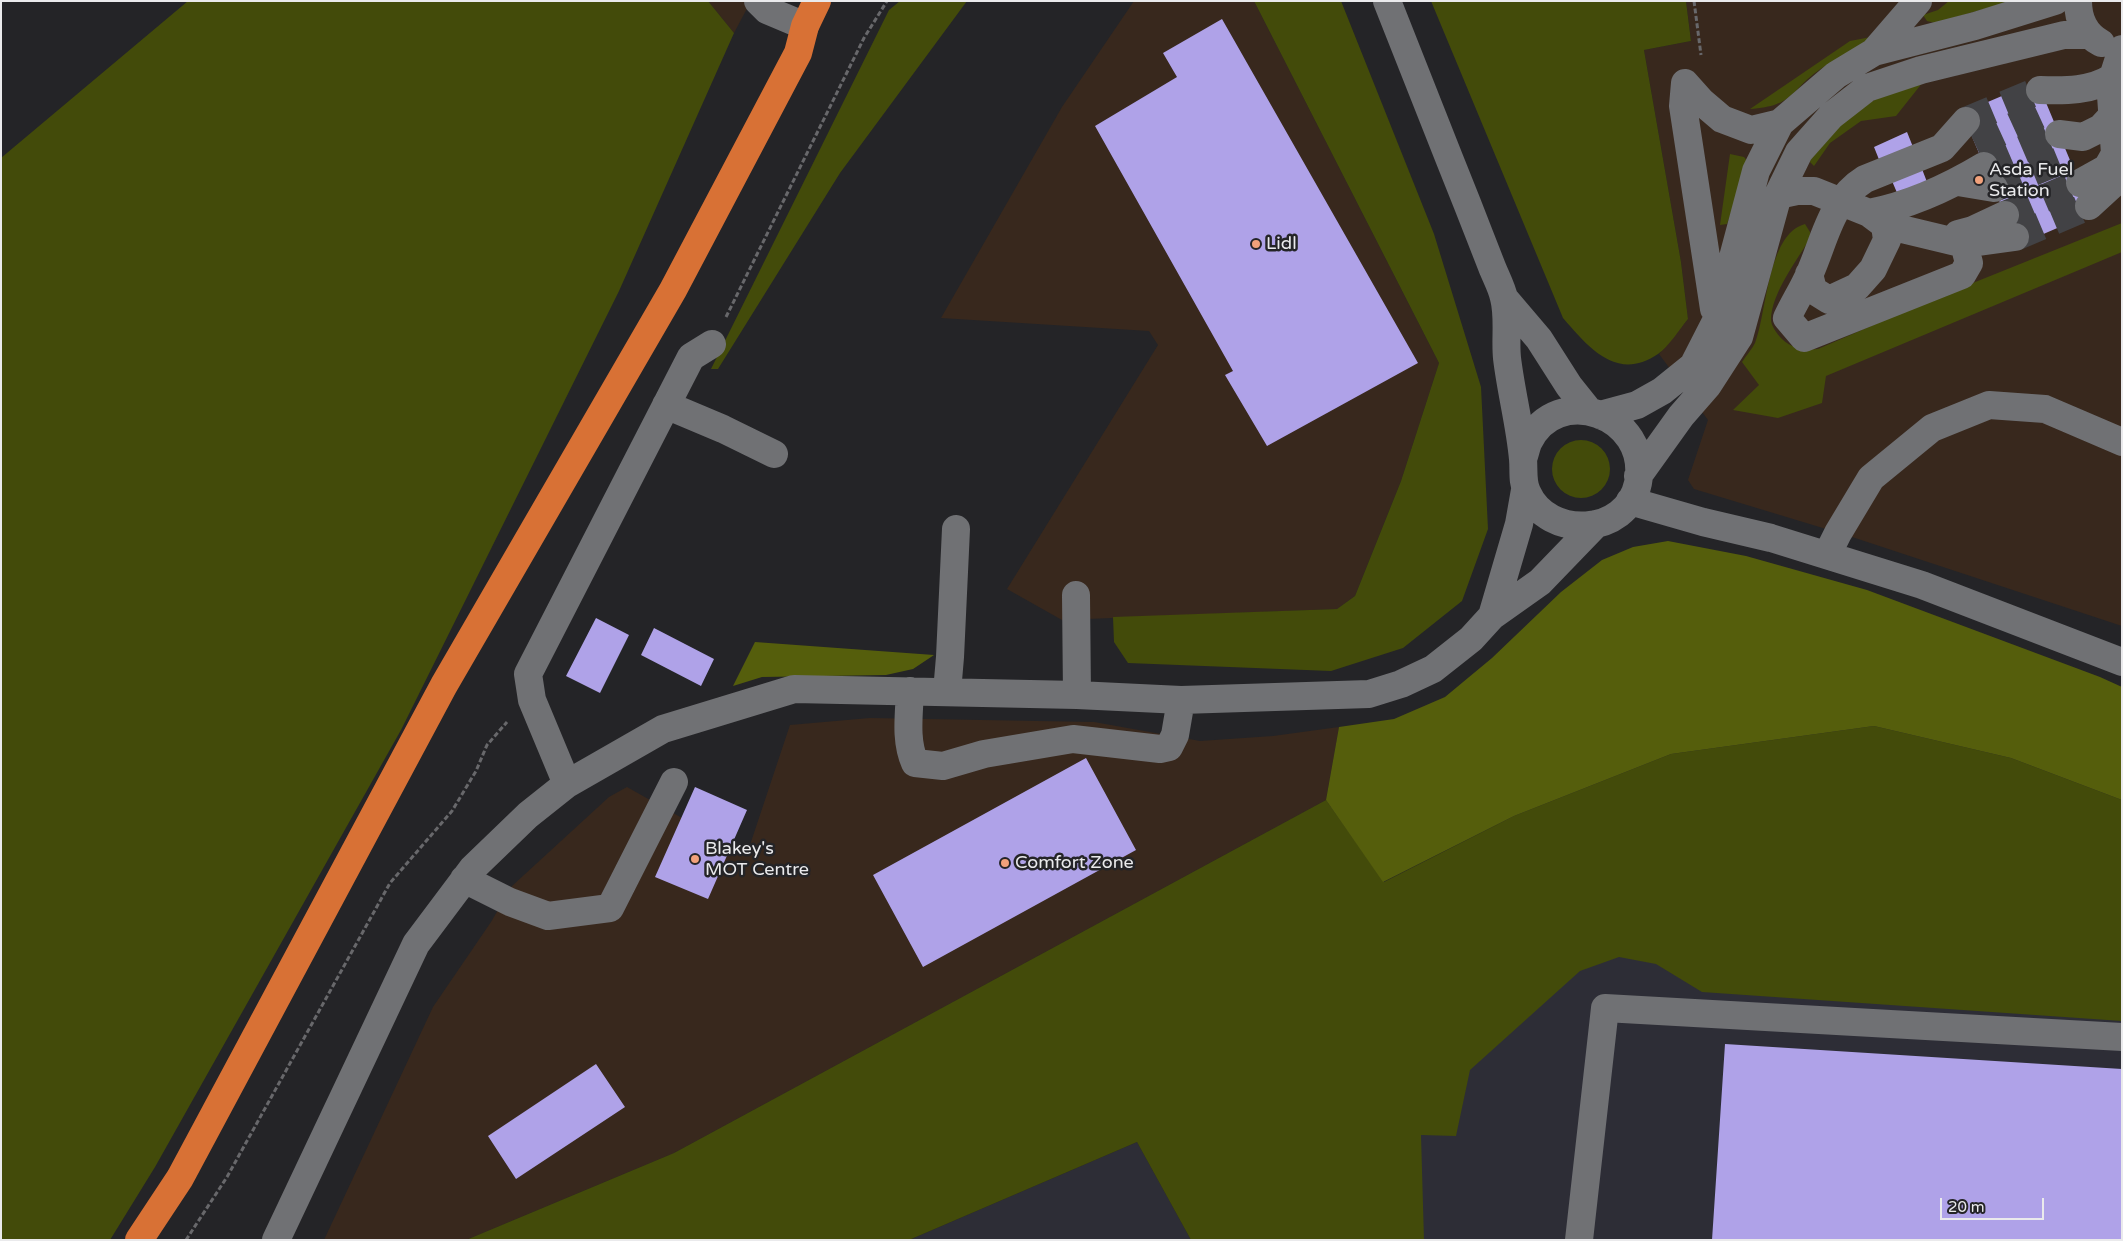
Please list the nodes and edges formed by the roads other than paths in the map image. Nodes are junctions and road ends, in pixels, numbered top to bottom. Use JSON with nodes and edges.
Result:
{"nodes":[{"id":1,"x":758,"y":1,"type":"edge"},
{"id":2,"x":817,"y":1,"type":"edge"},
{"id":3,"x":1388,"y":1,"type":"edge"},
{"id":4,"x":1918,"y":1,"type":"edge"},
{"id":5,"x":2055,"y":1,"type":"edge"},
{"id":6,"x":2078,"y":1,"type":"edge"},
{"id":7,"x":804,"y":26,"type":"junction"},
{"id":8,"x":2089,"y":34,"type":"junction"},
{"id":9,"x":2122,"y":48,"type":"edge"},
{"id":10,"x":1874,"y":52,"type":"junction"},
{"id":11,"x":2113,"y":77,"type":"junction"},
{"id":12,"x":2112,"y":116,"type":"junction"},
{"id":13,"x":1780,"y":123,"type":"junction"},
{"id":14,"x":2085,"y":194,"type":"tunnel mouth"},
{"id":15,"x":1778,"y":195,"type":"junction"},
{"id":16,"x":1840,"y":201,"type":"junction"},
{"id":17,"x":1877,"y":219,"type":"junction"},
{"id":18,"x":2010,"y":226,"type":"tunnel mouth"},
{"id":19,"x":1951,"y":241,"type":"junction"},
{"id":20,"x":1809,"y":274,"type":"junction"},
{"id":21,"x":1505,"y":299,"type":"junction"},
{"id":22,"x":1716,"y":320,"type":"junction"},
{"id":23,"x":712,"y":344,"type":"road end"},
{"id":24,"x":666,"y":405,"type":"junction"},
{"id":25,"x":1594,"y":413,"type":"junction"},
{"id":26,"x":2122,"y":442,"type":"edge"},
{"id":27,"x":774,"y":454,"type":"dead end"},
{"id":28,"x":1523,"y":459,"type":"junction"},
{"id":29,"x":1634,"y":488,"type":"junction"},
{"id":30,"x":1525,"y":490,"type":"junction"},
{"id":31,"x":1596,"y":524,"type":"junction"},
{"id":32,"x":956,"y":529,"type":"dead end"},
{"id":33,"x":1827,"y":555,"type":"junction"},
{"id":34,"x":1076,"y":595,"type":"dead end"},
{"id":35,"x":1492,"y":616,"type":"junction"},
{"id":36,"x":2122,"y":662,"type":"edge"},
{"id":37,"x":910,"y":691,"type":"junction"},
{"id":38,"x":947,"y":692,"type":"junction"},
{"id":39,"x":1077,"y":695,"type":"junction"},
{"id":40,"x":1181,"y":700,"type":"junction"},
{"id":41,"x":674,"y":782,"type":"dead end"},
{"id":42,"x":567,"y":784,"type":"junction"},
{"id":43,"x":464,"y":879,"type":"junction"},
{"id":44,"x":2122,"y":1036,"type":"edge"},
{"id":45,"x":138,"y":1240,"type":"edge"},
{"id":46,"x":276,"y":1240,"type":"edge"},
{"id":47,"x":1579,"y":1240,"type":"edge"}],
"edges":[{"from":1,"to":7,"type":"street"},
{"from":2,"to":7,"type":"highway"},
{"from":3,"to":21,"type":"street"},
{"from":4,"to":10,"type":"street"},
{"from":5,"to":10,"type":"street"},
{"from":6,"to":8,"type":"street"},
{"from":7,"to":45,"type":"highway"},
{"from":8,"to":9,"type":"street"},
{"from":8,"to":15,"type":"street"},
{"from":9,"to":11,"type":"street"},
{"from":10,"to":13,"type":"street"},
{"from":11,"to":12,"type":"street"},
{"from":11,"to":12,"type":"street"},
{"from":12,"to":14,"type":"street"},
{"from":13,"to":22,"type":"street"},
{"from":13,"to":22,"type":"street"},
{"from":15,"to":16,"type":"street"},
{"from":15,"to":29,"type":"street"},
{"from":16,"to":17,"type":"street"},
{"from":16,"to":17,"type":"street"},
{"from":16,"to":20,"type":"street"},
{"from":17,"to":19,"type":"street"},
{"from":17,"to":20,"type":"street"},
{"from":18,"to":19,"type":"street"},
{"from":19,"to":20,"type":"street"},
{"from":21,"to":25,"type":"street"},
{"from":21,"to":28,"type":"street"},
{"from":22,"to":25,"type":"street"},
{"from":23,"to":24,"type":"street"},
{"from":24,"to":27,"type":"street"},
{"from":24,"to":42,"type":"street"},
{"from":25,"to":28,"type":"street"},
{"from":25,"to":29,"type":"street"},
{"from":26,"to":33,"type":"street"},
{"from":28,"to":30,"type":"street"},
{"from":29,"to":31,"type":"street"},
{"from":29,"to":33,"type":"street"},
{"from":30,"to":31,"type":"street"},
{"from":30,"to":35,"type":"street"},
{"from":31,"to":35,"type":"street"},
{"from":32,"to":38,"type":"street"},
{"from":33,"to":36,"type":"street"},
{"from":34,"to":39,"type":"street"},
{"from":35,"to":40,"type":"street"},
{"from":37,"to":38,"type":"street"},
{"from":37,"to":40,"type":"street"},
{"from":37,"to":42,"type":"street"},
{"from":38,"to":39,"type":"street"},
{"from":39,"to":40,"type":"street"},
{"from":41,"to":43,"type":"street"},
{"from":42,"to":43,"type":"street"},
{"from":43,"to":46,"type":"street"},
{"from":44,"to":47,"type":"street"}]}
